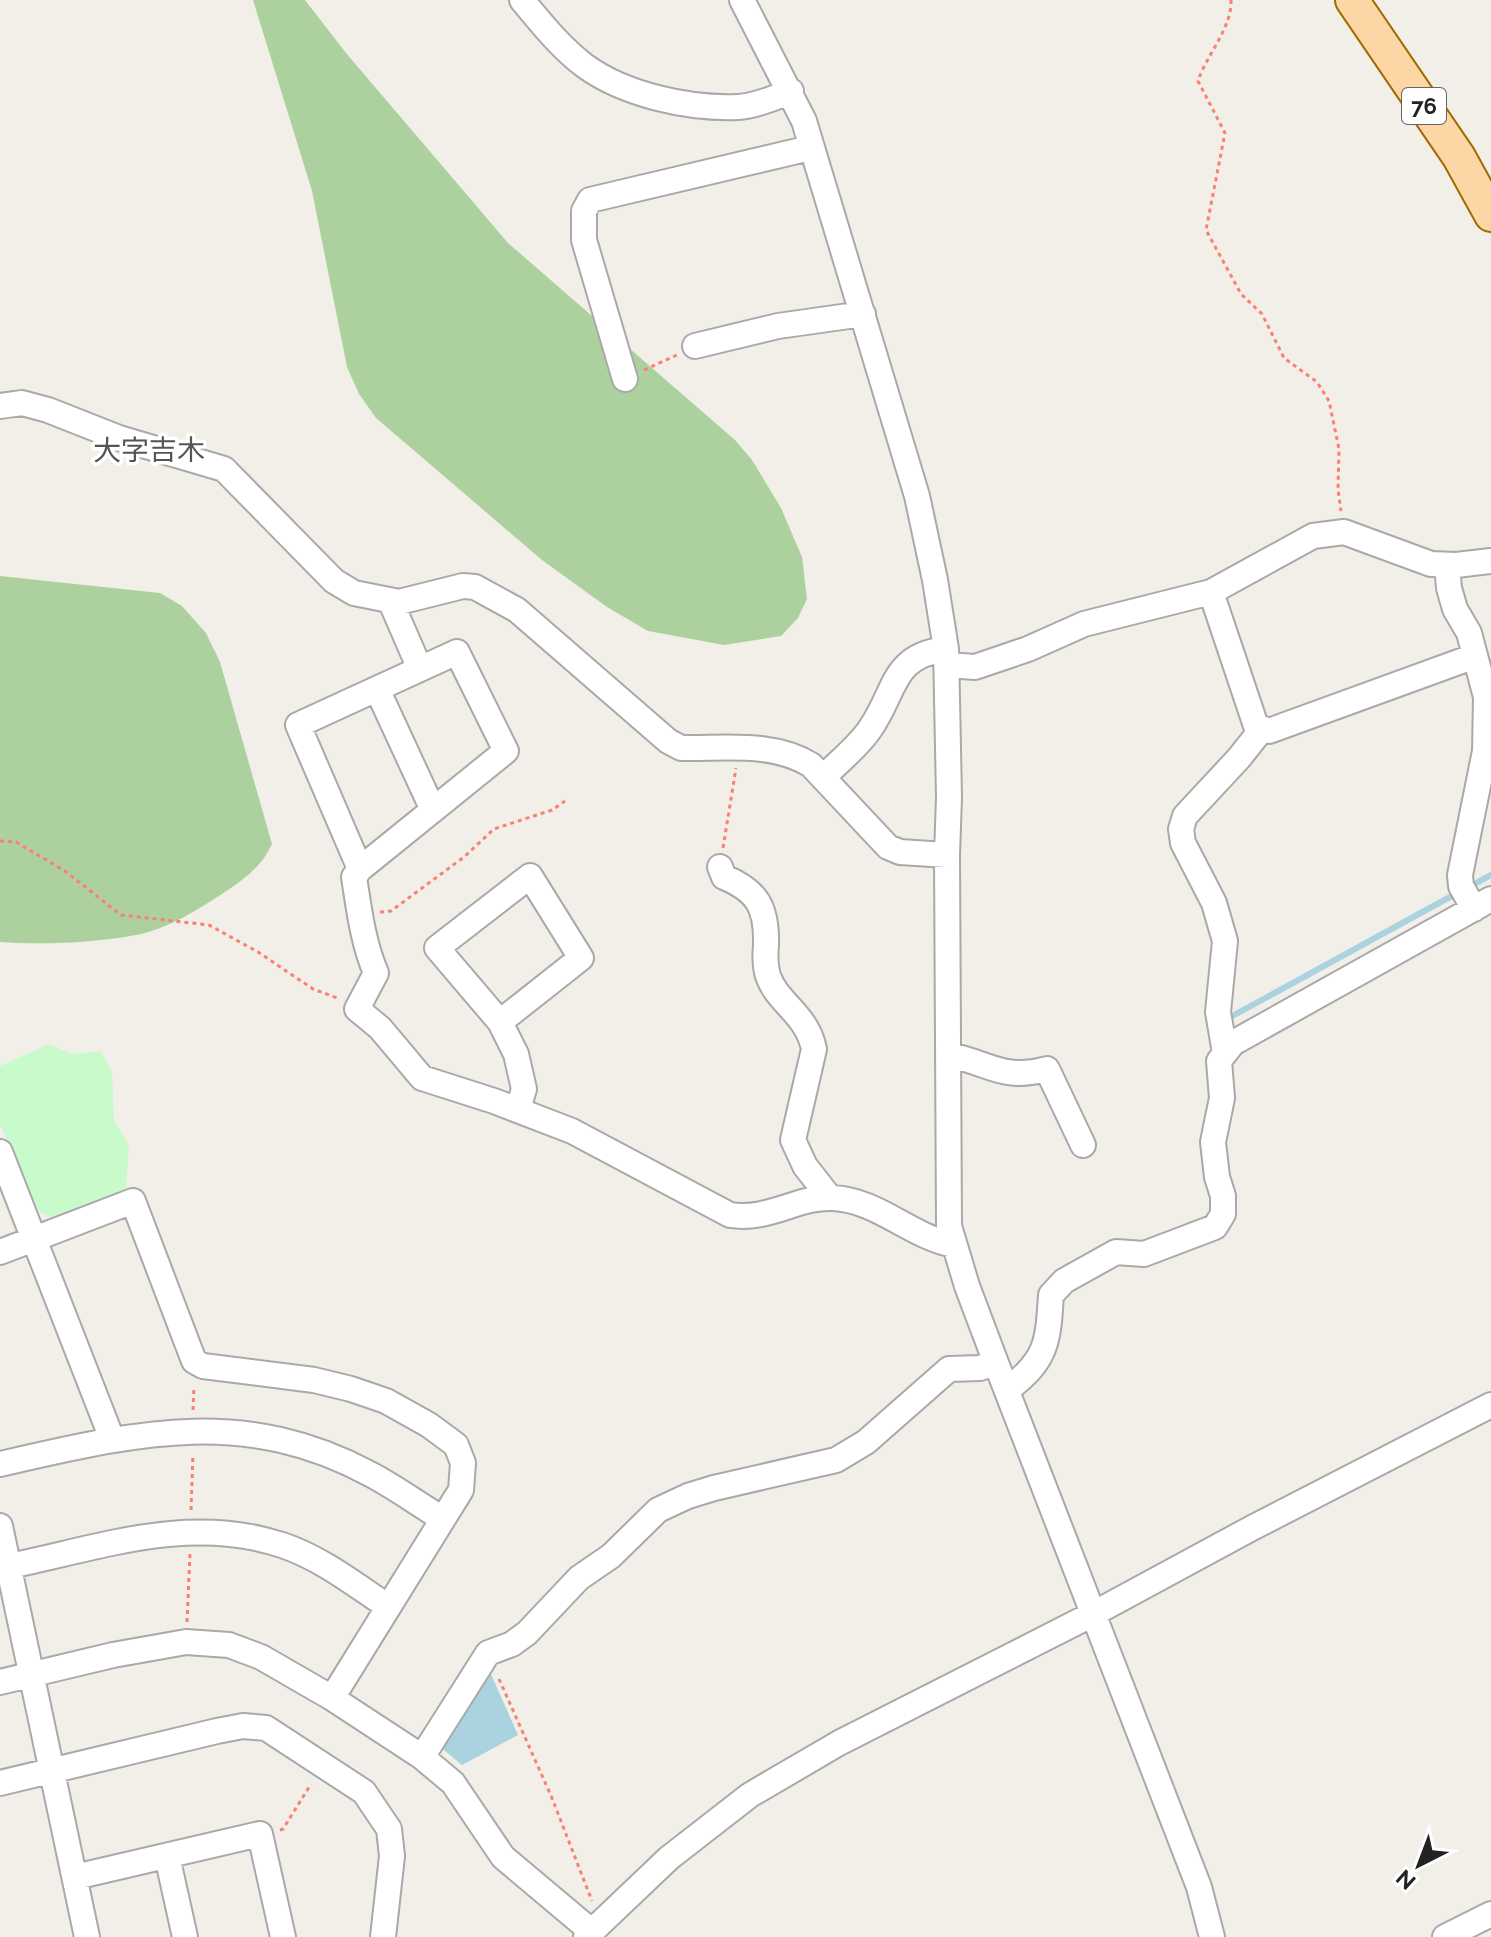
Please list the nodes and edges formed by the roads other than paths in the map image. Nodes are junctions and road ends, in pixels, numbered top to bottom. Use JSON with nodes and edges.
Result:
{"nodes":[{"id":1,"x":522,"y":0,"type":"edge"},
{"id":2,"x":742,"y":0,"type":"edge"},
{"id":3,"x":1352,"y":0,"type":"edge"},
{"id":4,"x":791,"y":91,"type":"junction"},
{"id":5,"x":810,"y":148,"type":"junction"},
{"id":6,"x":1491,"y":215,"type":"edge"},
{"id":7,"x":863,"y":314,"type":"junction"},
{"id":8,"x":695,"y":346,"type":"road end"},
{"id":9,"x":625,"y":379,"type":"road end"},
{"id":10,"x":0,"y":406,"type":"edge"},
{"id":11,"x":1491,"y":561,"type":"edge"},
{"id":12,"x":1447,"y":565,"type":"junction"},
{"id":13,"x":1211,"y":592,"type":"junction"},
{"id":14,"x":390,"y":600,"type":"junction"},
{"id":15,"x":1475,"y":656,"type":"junction"},
{"id":16,"x":947,"y":657,"type":"junction"},
{"id":17,"x":420,"y":669,"type":"junction"},
{"id":18,"x":377,"y":689,"type":"junction"},
{"id":19,"x":1262,"y":729,"type":"junction"},
{"id":20,"x":823,"y":778,"type":"junction"},
{"id":21,"x":433,"y":810,"type":"junction"},
{"id":22,"x":947,"y":855,"type":"junction"},
{"id":23,"x":720,"y":867,"type":"road end"},
{"id":24,"x":360,"y":869,"type":"junction"},
{"id":25,"x":1482,"y":904,"type":"edge"},
{"id":26,"x":500,"y":1022,"type":"junction"},
{"id":27,"x":1225,"y":1053,"type":"junction"},
{"id":28,"x":949,"y":1055,"type":"junction"},
{"id":29,"x":518,"y":1109,"type":"junction"},
{"id":30,"x":1083,"y":1145,"type":"dead end"},
{"id":31,"x":0,"y":1152,"type":"edge"},
{"id":32,"x":830,"y":1198,"type":"junction"},
{"id":33,"x":33,"y":1239,"type":"junction"},
{"id":34,"x":954,"y":1245,"type":"junction"},
{"id":35,"x":0,"y":1252,"type":"edge"},
{"id":36,"x":996,"y":1363,"type":"junction"},
{"id":37,"x":1007,"y":1390,"type":"junction"},
{"id":38,"x":1491,"y":1405,"type":"edge"},
{"id":39,"x":112,"y":1439,"type":"junction"},
{"id":40,"x":0,"y":1464,"type":"edge"},
{"id":41,"x":443,"y":1519,"type":"junction"},
{"id":42,"x":0,"y":1526,"type":"edge"},
{"id":43,"x":4,"y":1567,"type":"edge"},
{"id":44,"x":387,"y":1606,"type":"junction"},
{"id":45,"x":1093,"y":1614,"type":"junction"},
{"id":46,"x":31,"y":1675,"type":"junction"},
{"id":47,"x":0,"y":1682,"type":"edge"},
{"id":48,"x":332,"y":1698,"type":"junction"},
{"id":49,"x":422,"y":1757,"type":"junction"},
{"id":50,"x":52,"y":1771,"type":"junction"},
{"id":51,"x":0,"y":1783,"type":"edge"},
{"id":52,"x":167,"y":1856,"type":"junction"},
{"id":53,"x":75,"y":1877,"type":"junction"},
{"id":54,"x":1491,"y":1914,"type":"edge"},
{"id":55,"x":593,"y":1930,"type":"edge"},
{"id":56,"x":87,"y":1937,"type":"edge"},
{"id":57,"x":185,"y":1937,"type":"edge"},
{"id":58,"x":283,"y":1937,"type":"edge"},
{"id":59,"x":383,"y":1937,"type":"edge"},
{"id":60,"x":1212,"y":1937,"type":"edge"},
{"id":61,"x":1445,"y":1937,"type":"edge"}],
"edges":[{"from":1,"to":4,"type":"street"},
{"from":2,"to":4,"type":"street"},
{"from":3,"to":6,"type":"main road","number":"76"},
{"from":4,"to":5,"type":"street"},
{"from":5,"to":7,"type":"street"},
{"from":5,"to":9,"type":"street"},
{"from":7,"to":8,"type":"street"},
{"from":7,"to":16,"type":"street"},
{"from":10,"to":14,"type":"street"},
{"from":11,"to":12,"type":"street"},
{"from":12,"to":13,"type":"street"},
{"from":12,"to":15,"type":"street"},
{"from":13,"to":16,"type":"street"},
{"from":13,"to":19,"type":"street"},
{"from":14,"to":17,"type":"street"},
{"from":14,"to":20,"type":"street"},
{"from":15,"to":19,"type":"street"},
{"from":15,"to":25,"type":"street"},
{"from":16,"to":20,"type":"street"},
{"from":16,"to":22,"type":"street"},
{"from":17,"to":18,"type":"street"},
{"from":17,"to":21,"type":"street"},
{"from":18,"to":21,"type":"street"},
{"from":18,"to":24,"type":"street"},
{"from":19,"to":27,"type":"street"},
{"from":20,"to":22,"type":"street"},
{"from":21,"to":24,"type":"street"},
{"from":22,"to":28,"type":"street"},
{"from":23,"to":32,"type":"street"},
{"from":24,"to":29,"type":"street"},
{"from":25,"to":27,"type":"street"},
{"from":26,"to":26,"type":"street"},
{"from":26,"to":29,"type":"street"},
{"from":27,"to":37,"type":"street"},
{"from":28,"to":30,"type":"street"},
{"from":28,"to":34,"type":"street"},
{"from":29,"to":32,"type":"street"},
{"from":31,"to":33,"type":"street"},
{"from":32,"to":34,"type":"street"},
{"from":33,"to":35,"type":"street"},
{"from":33,"to":39,"type":"street"},
{"from":33,"to":41,"type":"street"},
{"from":34,"to":36,"type":"street"},
{"from":36,"to":37,"type":"street"},
{"from":36,"to":49,"type":"street"},
{"from":37,"to":45,"type":"street"},
{"from":38,"to":45,"type":"street"},
{"from":39,"to":40,"type":"street"},
{"from":39,"to":41,"type":"street"},
{"from":41,"to":44,"type":"street"},
{"from":42,"to":43,"type":"street"},
{"from":43,"to":44,"type":"street"},
{"from":43,"to":46,"type":"street"},
{"from":44,"to":48,"type":"street"},
{"from":45,"to":55,"type":"street"},
{"from":45,"to":60,"type":"street"},
{"from":46,"to":47,"type":"street"},
{"from":46,"to":48,"type":"street"},
{"from":46,"to":50,"type":"street"},
{"from":48,"to":49,"type":"street"},
{"from":49,"to":55,"type":"street"},
{"from":50,"to":51,"type":"street"},
{"from":50,"to":53,"type":"street"},
{"from":50,"to":59,"type":"street"},
{"from":52,"to":53,"type":"street"},
{"from":52,"to":57,"type":"street"},
{"from":52,"to":58,"type":"street"},
{"from":53,"to":56,"type":"street"},
{"from":54,"to":61,"type":"street"}]}
